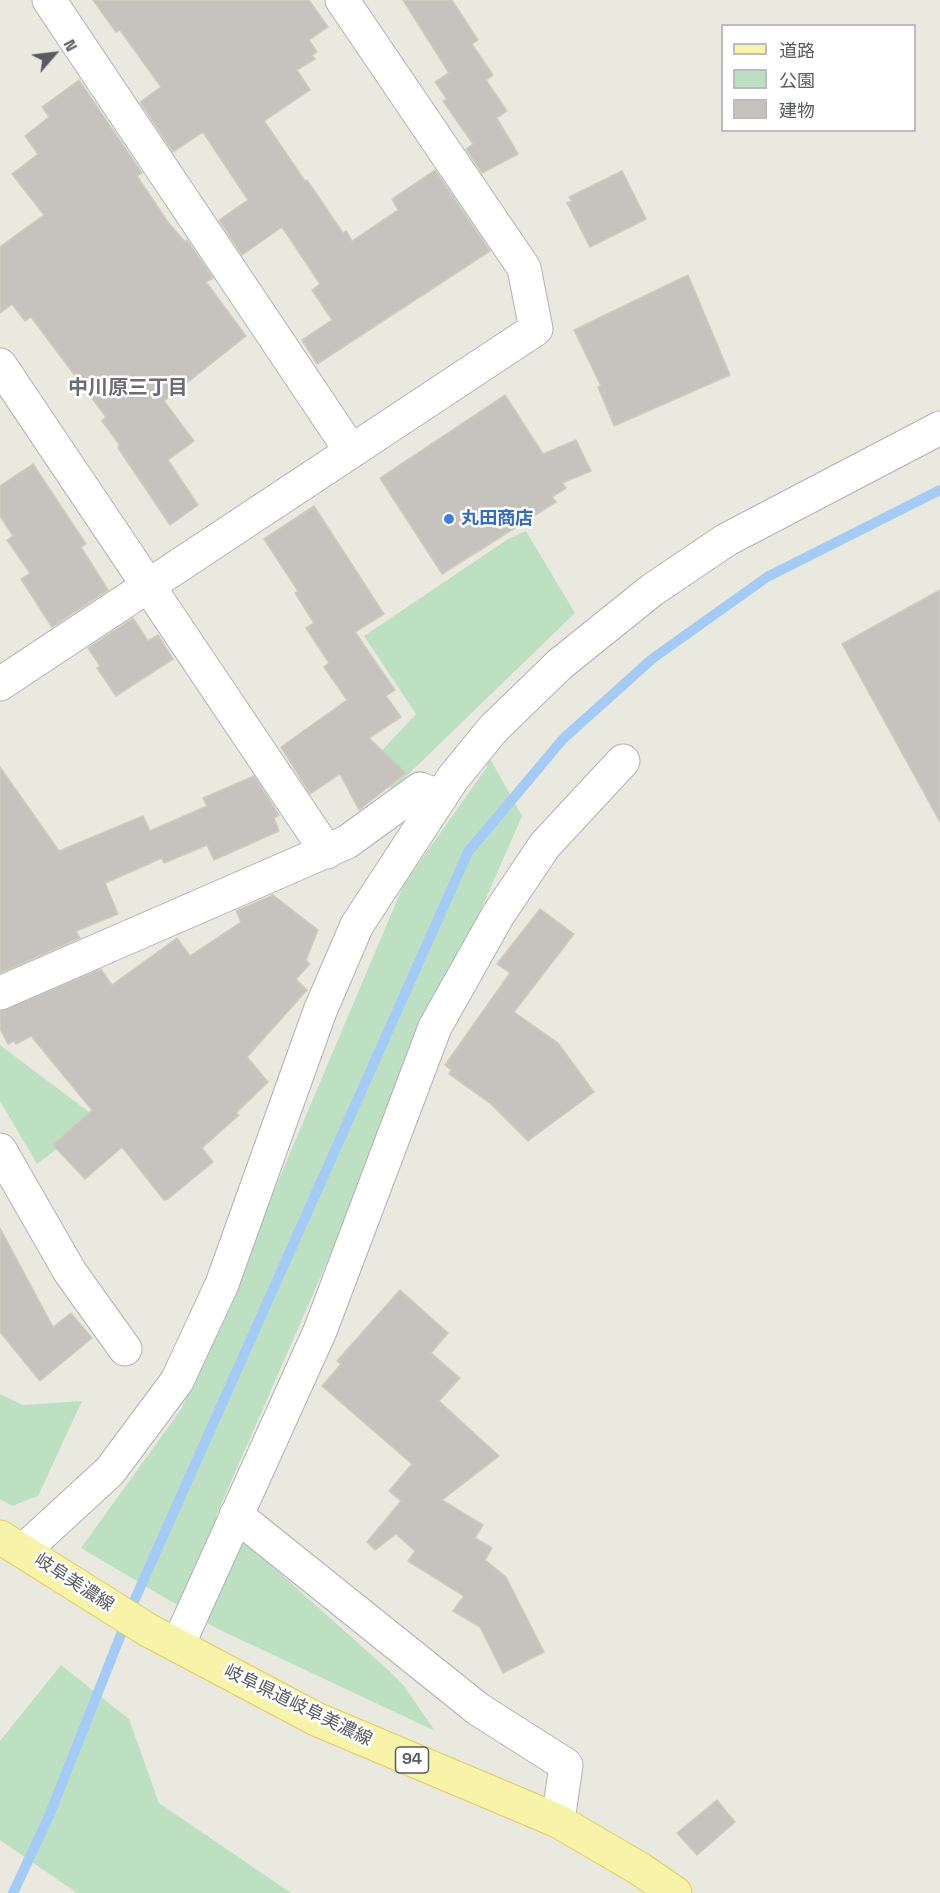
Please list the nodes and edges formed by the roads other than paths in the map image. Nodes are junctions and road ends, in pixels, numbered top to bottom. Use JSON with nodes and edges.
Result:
{"nodes":[{"id":1,"x":49,"y":0,"type":"edge"},
{"id":2,"x":342,"y":0,"type":"edge"},
{"id":3,"x":0,"y":365,"type":"edge"},
{"id":4,"x":940,"y":428,"type":"edge"},
{"id":5,"x":351,"y":451,"type":"junction"},
{"id":6,"x":149,"y":588,"type":"junction"},
{"id":7,"x":0,"y":684,"type":"edge"},
{"id":8,"x":623,"y":761,"type":"dead end"},
{"id":9,"x":441,"y":797,"type":"junction"},
{"id":10,"x":327,"y":852,"type":"junction"},
{"id":11,"x":0,"y":993,"type":"edge"},
{"id":12,"x":0,"y":1150,"type":"edge"},
{"id":13,"x":125,"y":1349,"type":"dead end"},
{"id":14,"x":236,"y":1515,"type":"junction"},
{"id":15,"x":12,"y":1544,"type":"edge"},
{"id":16,"x":147,"y":1630,"type":"joint"},
{"id":17,"x":178,"y":1645,"type":"junction"},
{"id":18,"x":558,"y":1821,"type":"junction"},
{"id":19,"x":675,"y":1893,"type":"edge"}],
"edges":[{"from":1,"to":5,"type":"street"},
{"from":2,"to":5,"type":"street"},
{"from":3,"to":6,"type":"street"},
{"from":4,"to":9,"type":"street"},
{"from":5,"to":6,"type":"street"},
{"from":6,"to":7,"type":"street"},
{"from":6,"to":10,"type":"street"},
{"from":8,"to":14,"type":"street"},
{"from":9,"to":10,"type":"street"},
{"from":9,"to":15,"type":"street"},
{"from":10,"to":11,"type":"street"},
{"from":12,"to":13,"type":"street"},
{"from":14,"to":17,"type":"street"},
{"from":14,"to":18,"type":"street"},
{"from":15,"to":16,"type":"main road","name":"岐阜美濃線","number":"94"},
{"from":16,"to":17,"type":"main road","name":"岐阜県道岐阜美濃線","number":"94"},
{"from":17,"to":18,"type":"main road","name":"岐阜県道岐阜美濃線","number":"94"},
{"from":18,"to":19,"type":"main road","name":"岐阜県道岐阜美濃線","number":"94"}]}
